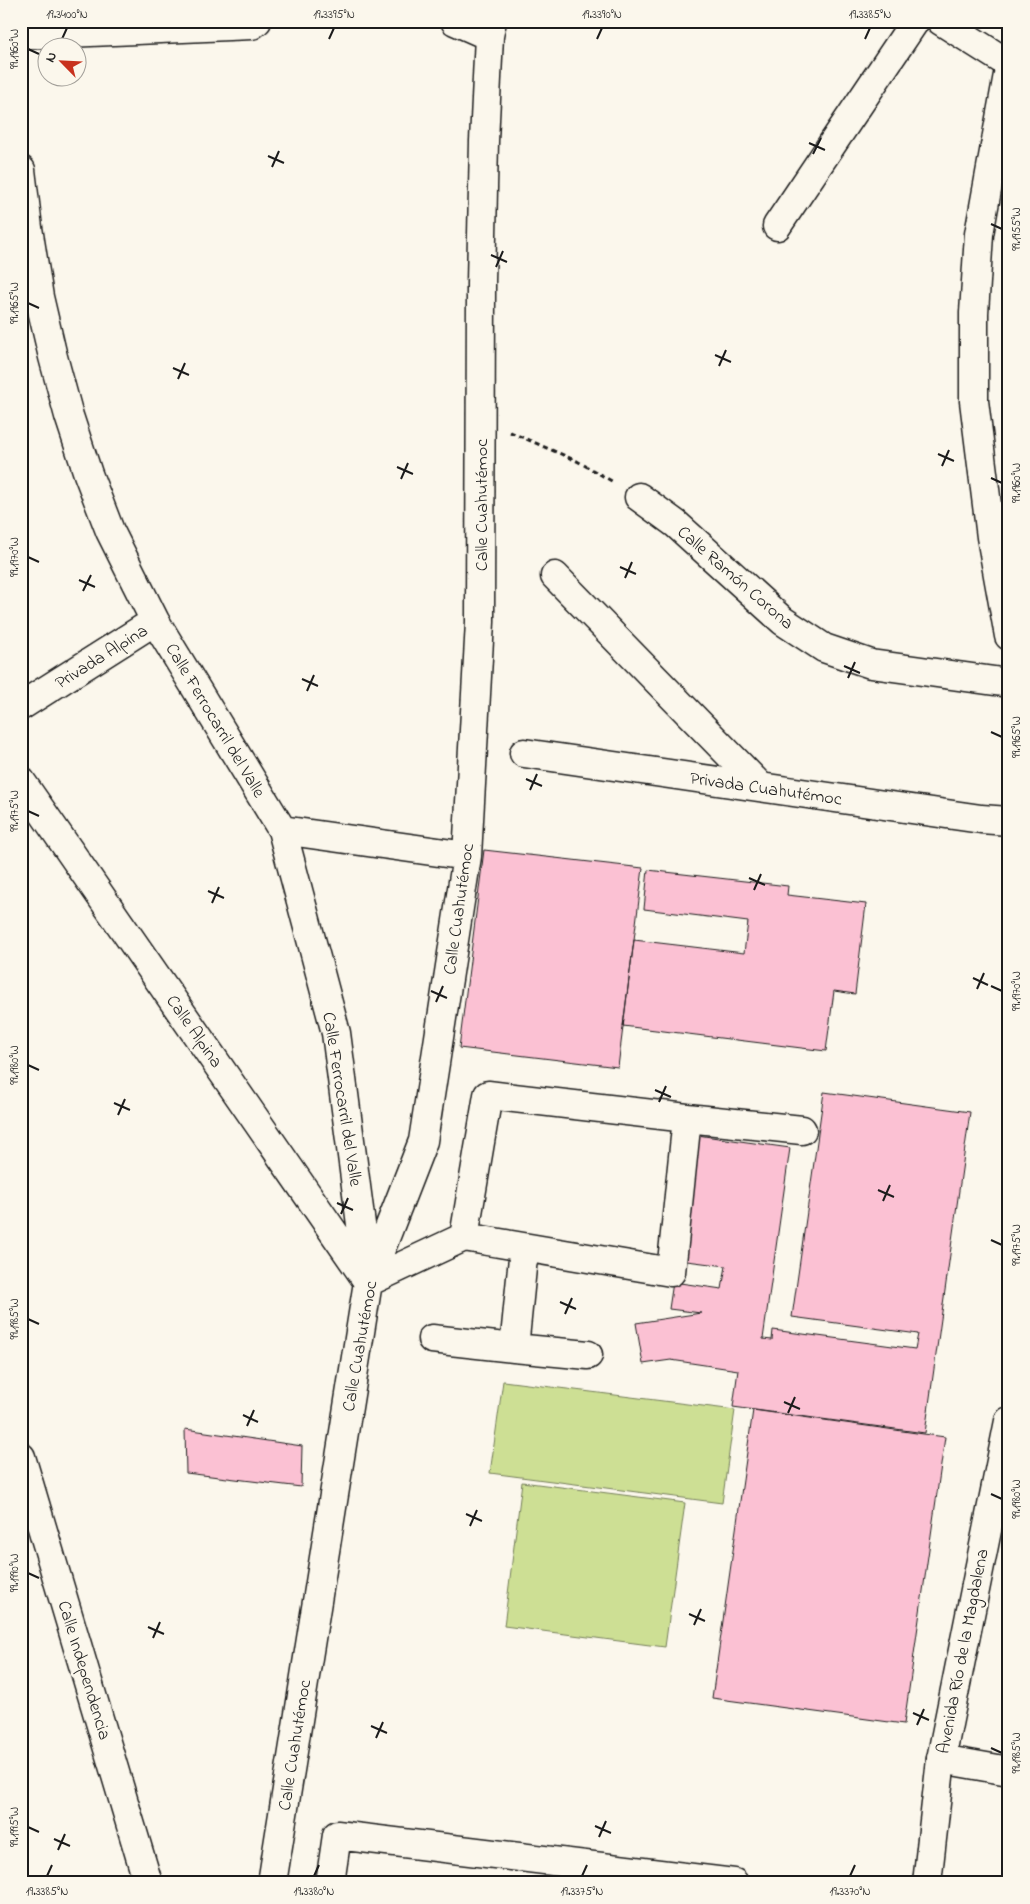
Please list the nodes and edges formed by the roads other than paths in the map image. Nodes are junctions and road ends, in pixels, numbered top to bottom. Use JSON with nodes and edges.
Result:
{"nodes":[{"id":1,"x":257,"y":21,"type":"edge"},
{"id":2,"x":455,"y":21,"type":"edge"},
{"id":3,"x":915,"y":21,"type":"edge"},
{"id":4,"x":941,"y":21,"type":"edge"},
{"id":5,"x":490,"y":28,"type":"edge"},
{"id":6,"x":21,"y":35,"type":"edge"},
{"id":7,"x":1009,"y":64,"type":"edge"},
{"id":8,"x":1009,"y":69,"type":"edge"},
{"id":9,"x":21,"y":170,"type":"edge"},
{"id":10,"x":777,"y":226,"type":"dead end"},
{"id":11,"x":639,"y":497,"type":"road end"},
{"id":12,"x":555,"y":576,"type":"dead end"},
{"id":13,"x":155,"y":621,"type":"junction"},
{"id":14,"x":1009,"y":636,"type":"edge"},
{"id":15,"x":1009,"y":683,"type":"edge"},
{"id":16,"x":21,"y":706,"type":"edge"},
{"id":17,"x":524,"y":753,"type":"dead end"},
{"id":18,"x":21,"y":781,"type":"edge"},
{"id":19,"x":761,"y":788,"type":"junction"},
{"id":20,"x":1009,"y":821,"type":"edge"},
{"id":21,"x":282,"y":830,"type":"junction"},
{"id":22,"x":467,"y":856,"type":"junction"},
{"id":23,"x":687,"y":1118,"type":"junction"},
{"id":24,"x":802,"y":1130,"type":"dead end"},
{"id":25,"x":464,"y":1237,"type":"junction"},
{"id":26,"x":524,"y":1248,"type":"junction"},
{"id":27,"x":368,"y":1282,"type":"junction"},
{"id":28,"x":432,"y":1339,"type":"dead end"},
{"id":29,"x":514,"y":1348,"type":"junction"},
{"id":30,"x":588,"y":1355,"type":"dead end"},
{"id":31,"x":1009,"y":1421,"type":"edge"},
{"id":32,"x":21,"y":1457,"type":"edge"},
{"id":33,"x":940,"y":1759,"type":"junction"},
{"id":34,"x":1009,"y":1771,"type":"edge"},
{"id":35,"x":719,"y":1882,"type":"edge"},
{"id":36,"x":148,"y":1883,"type":"edge"},
{"id":37,"x":272,"y":1883,"type":"edge"},
{"id":38,"x":330,"y":1883,"type":"edge"},
{"id":39,"x":927,"y":1883,"type":"edge"}],
"edges":[{"from":1,"to":6,"type":"street"},
{"from":2,"to":5,"type":"street"},
{"from":3,"to":10,"type":"street"},
{"from":4,"to":7,"type":"street"},
{"from":5,"to":22,"type":"street","name":"Calle Cuahutémoc"},
{"from":8,"to":14,"type":"street"},
{"from":9,"to":13,"type":"street","name":"Calle Ferrocarril del Valle"},
{"from":11,"to":15,"type":"street","name":"Calle Ramón Corona"},
{"from":12,"to":19,"type":"street"},
{"from":13,"to":16,"type":"street","name":"Privada Alpina"},
{"from":13,"to":21,"type":"street","name":"Calle Ferrocarril del Valle"},
{"from":17,"to":19,"type":"street","name":"Privada Cuahutémoc"},
{"from":18,"to":27,"type":"street","name":"Calle Alpina"},
{"from":19,"to":20,"type":"street","name":"Privada Cuahutémoc"},
{"from":21,"to":22,"type":"street"},
{"from":21,"to":27,"type":"street","name":"Calle Ferrocarril del Valle"},
{"from":22,"to":27,"type":"street","name":"Calle Cuahutémoc"},
{"from":23,"to":24,"type":"street"},
{"from":23,"to":25,"type":"street"},
{"from":23,"to":26,"type":"street"},
{"from":25,"to":26,"type":"street"},
{"from":25,"to":27,"type":"street"},
{"from":26,"to":29,"type":"street"},
{"from":27,"to":37,"type":"street","name":"Calle Cuahutémoc"},
{"from":28,"to":29,"type":"street"},
{"from":29,"to":30,"type":"street"},
{"from":31,"to":33,"type":"street","name":"Avenida Río de la Magdalena"},
{"from":32,"to":36,"type":"street","name":"Calle Independencia"},
{"from":33,"to":34,"type":"street"},
{"from":33,"to":39,"type":"street","name":"Avenida Río de la Magdalena"},
{"from":35,"to":38,"type":"street"}]}
